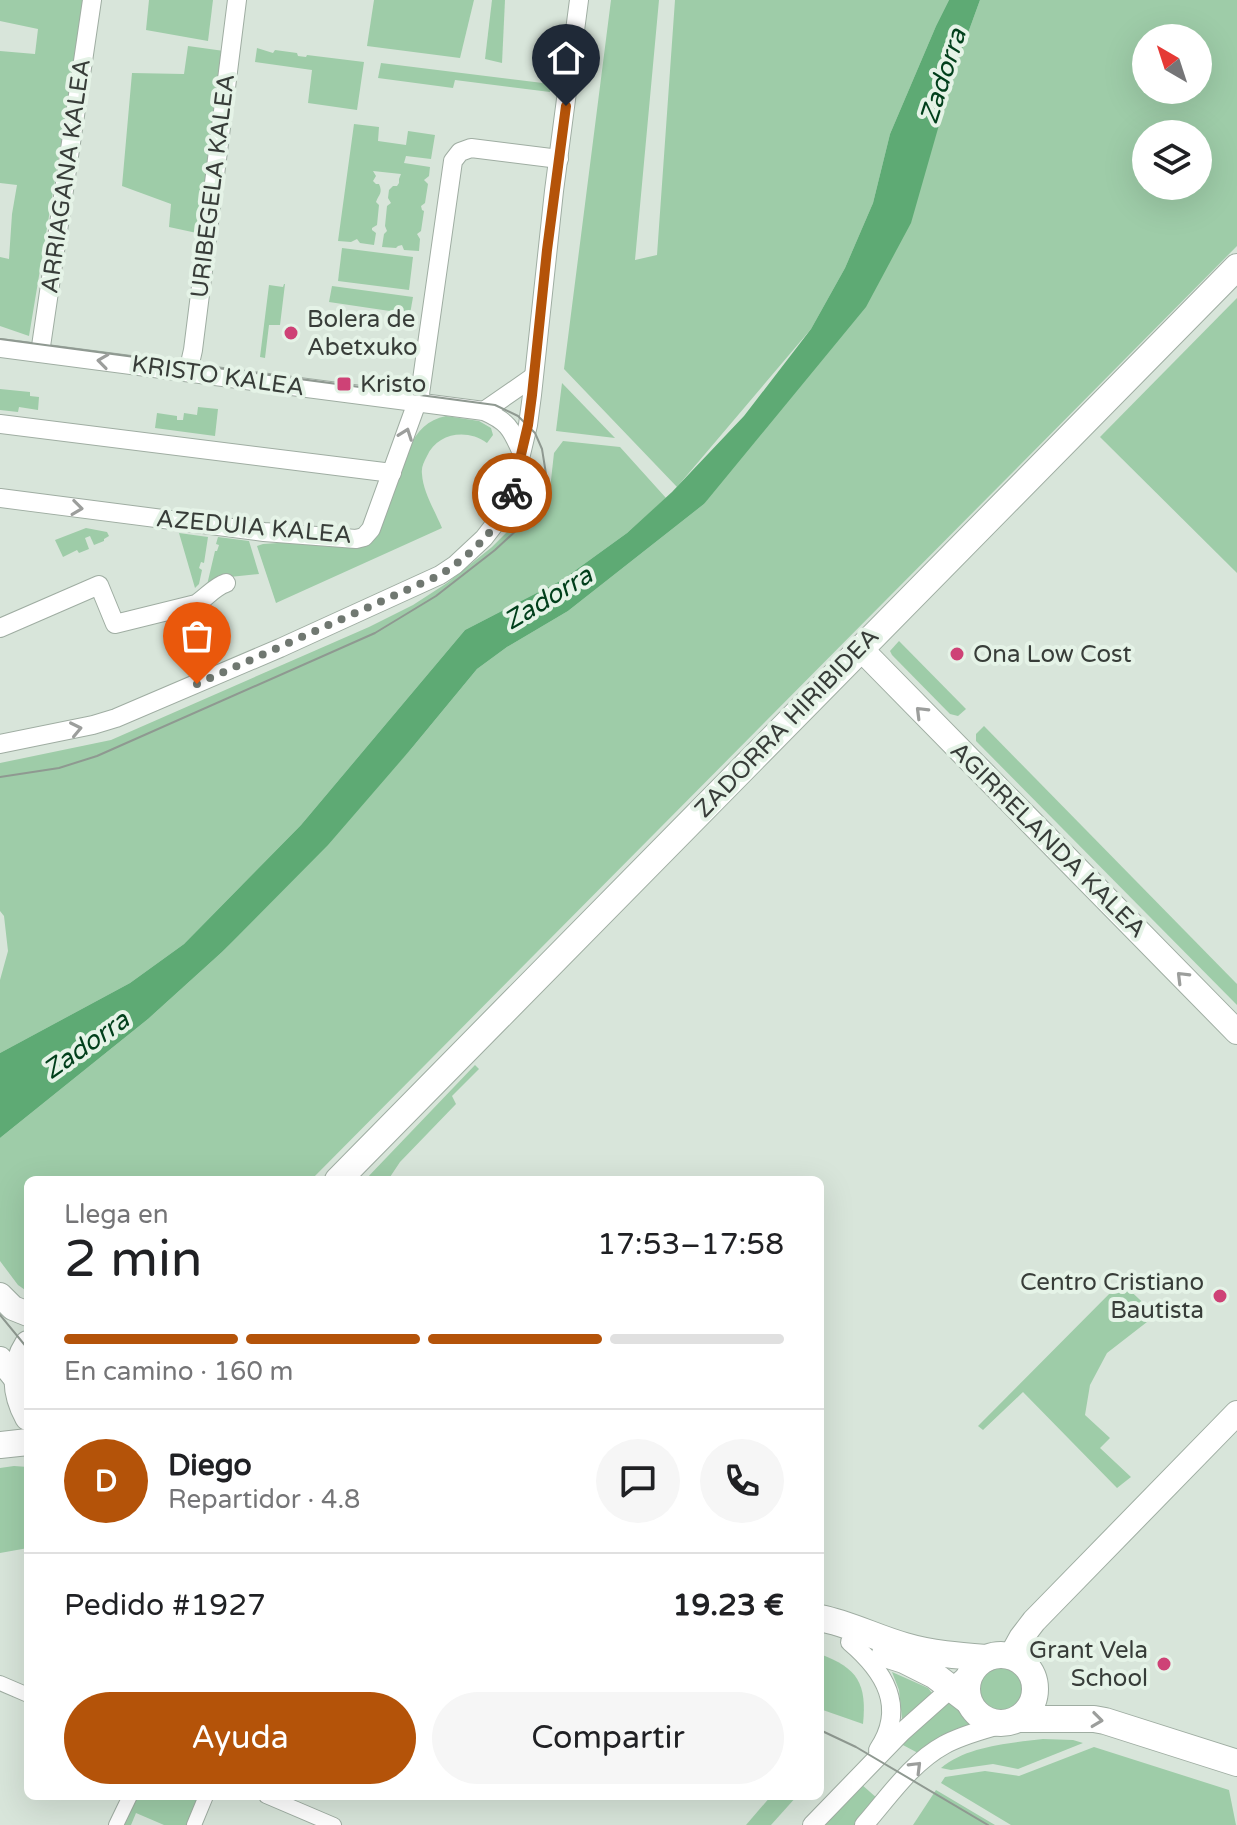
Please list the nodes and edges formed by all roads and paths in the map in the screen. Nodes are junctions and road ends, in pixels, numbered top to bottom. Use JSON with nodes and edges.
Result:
{"nodes":[{"id":1,"x":92,"y":0,"type":"edge"},
{"id":2,"x":237,"y":0,"type":"edge"},
{"id":3,"x":579,"y":0,"type":"edge"},
{"id":4,"x":559,"y":159,"type":"junction"},
{"id":5,"x":1237,"y":267,"type":"edge"},
{"id":6,"x":0,"y":348,"type":"edge"},
{"id":7,"x":40,"y":353,"type":"junction"},
{"id":8,"x":188,"y":372,"type":"junction"},
{"id":9,"x":533,"y":377,"type":"junction"},
{"id":10,"x":418,"y":403,"type":"junction"},
{"id":11,"x":484,"y":411,"type":"junction"},
{"id":12,"x":0,"y":424,"type":"edge"},
{"id":13,"x":520,"y":454,"type":"junction"},
{"id":14,"x":392,"y":473,"type":"junction"},
{"id":15,"x":0,"y":498,"type":"edge"},
{"id":16,"x":226,"y":583,"type":"dead end"},
{"id":17,"x":0,"y":628,"type":"edge"},
{"id":18,"x":860,"y":648,"type":"junction"},
{"id":19,"x":0,"y":744,"type":"edge"},
{"id":20,"x":1237,"y":1032,"type":"edge"},
{"id":21,"x":342,"y":1176,"type":"edge"},
{"id":22,"x":0,"y":1295,"type":"edge"},
{"id":23,"x":24,"y":1312,"type":"edge"},
{"id":24,"x":24,"y":1351,"type":"edge"},
{"id":25,"x":8,"y":1381,"type":"edge"},
{"id":26,"x":24,"y":1410,"type":"edge"},
{"id":27,"x":1237,"y":1413,"type":"edge"},
{"id":28,"x":24,"y":1442,"type":"edge"},
{"id":29,"x":0,"y":1445,"type":"edge"},
{"id":30,"x":824,"y":1619,"type":"edge"},
{"id":31,"x":824,"y":1632,"type":"edge"},
{"id":32,"x":850,"y":1642,"type":"junction"},
{"id":33,"x":991,"y":1661,"type":"junction"},
{"id":34,"x":0,"y":1683,"type":"edge"},
{"id":35,"x":24,"y":1693,"type":"edge"},
{"id":36,"x":959,"y":1694,"type":"junction"},
{"id":37,"x":1011,"y":1721,"type":"junction"},
{"id":38,"x":1237,"y":1763,"type":"edge"},
{"id":39,"x":865,"y":1768,"type":"junction"},
{"id":40,"x":128,"y":1800,"type":"edge"},
{"id":41,"x":204,"y":1800,"type":"edge"},
{"id":42,"x":275,"y":1800,"type":"edge"},
{"id":43,"x":116,"y":1825,"type":"edge"},
{"id":44,"x":194,"y":1825,"type":"edge"},
{"id":45,"x":334,"y":1825,"type":"edge"},
{"id":46,"x":812,"y":1825,"type":"edge"},
{"id":47,"x":864,"y":1825,"type":"edge"}],
"edges":[{"from":1,"to":7,"type":"street","name":"ARRIAGANA KALEA"},
{"from":2,"to":8,"type":"street","name":"URIBEGELA KALEA"},
{"from":3,"to":4,"type":"street"},
{"from":4,"to":9,"type":"street"},
{"from":4,"to":10,"type":"street","name":"AZEDUIA KALEA"},
{"from":5,"to":18,"type":"main road","name":"ZADORRA HIRIBIDEA"},
{"from":6,"to":7,"type":"street","name":"KRISTO KALEA"},
{"from":8,"to":7,"type":"street","name":"KRISTO KALEA","one_way":true},
{"from":8,"to":10,"type":"street","name":"KRISTO KALEA"},
{"from":9,"to":11,"type":"street"},
{"from":9,"to":13,"type":"street"},
{"from":10,"to":11,"type":"street","name":"KRISTO KALEA"},
{"from":14,"to":10,"type":"street","name":"AZEDUIA KALEA","one_way":true},
{"from":11,"to":13,"type":"street"},
{"from":12,"to":14,"type":"street"},
{"from":19,"to":13,"type":"street","one_way":true},
{"from":15,"to":14,"type":"street","name":"AZEDUIA KALEA","one_way":true},
{"from":16,"to":17,"type":"street"},
{"from":20,"to":18,"type":"street","name":"AGIRRELANDA KALEA","one_way":true},
{"from":18,"to":21,"type":"main road","name":"ZADORRA HIRIBIDEA"},
{"from":22,"to":23,"type":"street"},
{"from":24,"to":25,"type":"main road"},
{"from":25,"to":26,"type":"main road"},
{"from":27,"to":33,"type":"street"},
{"from":28,"to":29,"type":"main road"},
{"from":30,"to":33,"type":"main road"},
{"from":31,"to":32,"type":"main road"},
{"from":32,"to":36,"type":"main road"},
{"from":32,"to":39,"type":"street"},
{"from":33,"to":36,"type":"main road"},
{"from":33,"to":37,"type":"main road"},
{"from":34,"to":35,"type":"street"},
{"from":36,"to":37,"type":"main road"},
{"from":36,"to":39,"type":"street"},
{"from":37,"to":38,"type":"main road","one_way":true},
{"from":47,"to":37,"type":"street","one_way":true},
{"from":39,"to":46,"type":"street"},
{"from":40,"to":43,"type":"street"},
{"from":41,"to":44,"type":"street"},
{"from":42,"to":45,"type":"street"}]}
